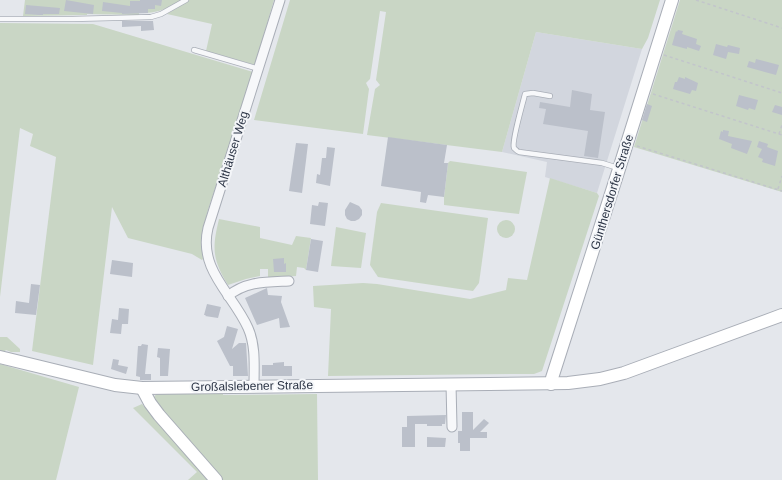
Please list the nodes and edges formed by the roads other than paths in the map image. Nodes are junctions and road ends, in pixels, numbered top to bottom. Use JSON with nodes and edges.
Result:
{"nodes":[{"id":1,"x":186,"y":0,"type":"edge"},
{"id":2,"x":280,"y":0,"type":"edge"},
{"id":3,"x":672,"y":0,"type":"edge"},
{"id":4,"x":0,"y":19,"type":"edge"},
{"id":5,"x":194,"y":50,"type":"dead end"},
{"id":6,"x":259,"y":69,"type":"junction"},
{"id":7,"x":550,"y":96,"type":"dead end"},
{"id":8,"x":619,"y":169,"type":"junction"},
{"id":9,"x":289,"y":281,"type":"dead end"},
{"id":10,"x":228,"y":296,"type":"junction"},
{"id":11,"x":782,"y":314,"type":"edge"},
{"id":12,"x":0,"y":357,"type":"edge"},
{"id":13,"x":451,"y":384,"type":"junction"},
{"id":14,"x":551,"y":384,"type":"junction"},
{"id":15,"x":254,"y":386,"type":"junction"},
{"id":16,"x":142,"y":388,"type":"junction"},
{"id":17,"x":452,"y":427,"type":"dead end"},
{"id":18,"x":216,"y":480,"type":"edge"}],
"edges":[{"from":1,"to":4,"type":"lane"},
{"from":2,"to":6,"type":"street","name":"Althäuser Weg"},
{"from":3,"to":8,"type":"main road","name":"Günthersdorfer Straße"},
{"from":5,"to":6,"type":"lane"},
{"from":6,"to":10,"type":"street","name":"Althäuser Weg"},
{"from":7,"to":8,"type":"lane"},
{"from":8,"to":14,"type":"main road","name":"Günthersdorfer Straße"},
{"from":9,"to":10,"type":"street"},
{"from":10,"to":15,"type":"street","name":"Althäuser Weg"},
{"from":11,"to":14,"type":"main road","name":"Großalslebener Straße"},
{"from":12,"to":16,"type":"main road","name":"Großalslebener Straße"},
{"from":13,"to":14,"type":"main road","name":"Großalslebener Straße"},
{"from":13,"to":15,"type":"main road","name":"Großalslebener Straße"},
{"from":13,"to":17,"type":"street"},
{"from":15,"to":16,"type":"main road","name":"Großalslebener Straße"},
{"from":16,"to":18,"type":"main road"}]}
